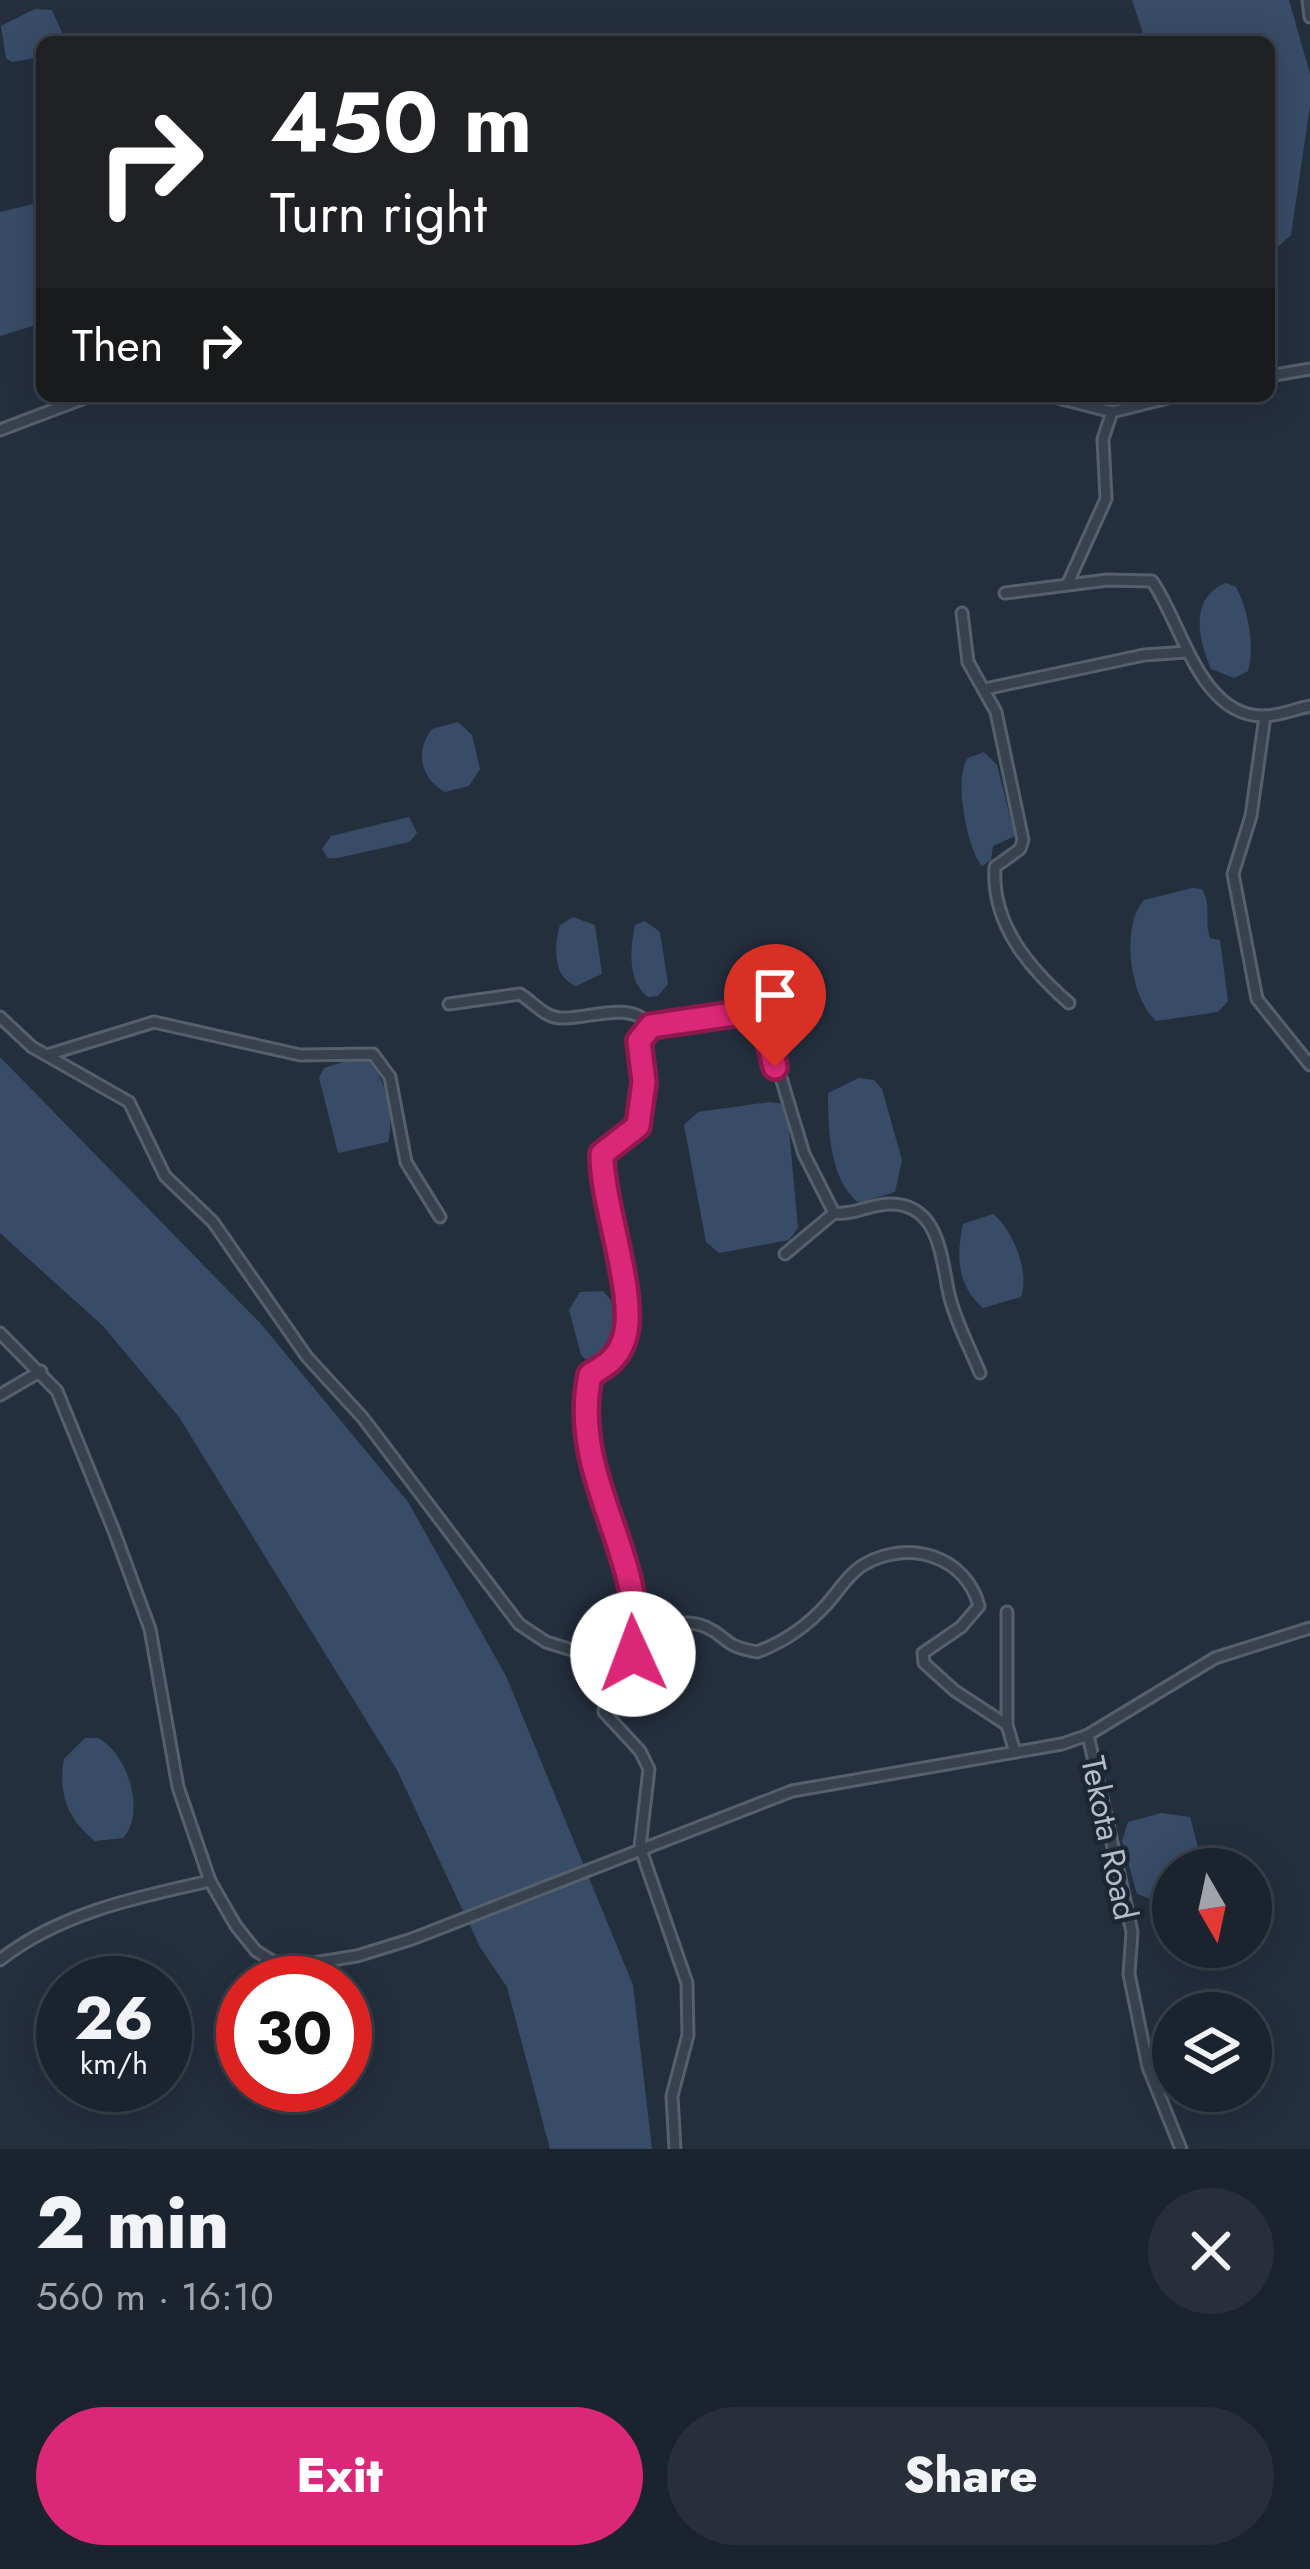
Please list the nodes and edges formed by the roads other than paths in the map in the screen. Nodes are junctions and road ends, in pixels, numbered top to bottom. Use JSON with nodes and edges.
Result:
{"nodes":[{"id":1,"x":1308,"y":0,"type":"edge"},
{"id":2,"x":1310,"y":17,"type":"edge"},
{"id":3,"x":1310,"y":369,"type":"edge"},
{"id":4,"x":1275,"y":375,"type":"edge"},
{"id":5,"x":74,"y":402,"type":"edge"},
{"id":6,"x":1073,"y":402,"type":"edge"},
{"id":7,"x":1151,"y":402,"type":"edge"},
{"id":8,"x":1112,"y":412,"type":"junction"},
{"id":9,"x":0,"y":430,"type":"edge"},
{"id":10,"x":1067,"y":585,"type":"junction"},
{"id":11,"x":1005,"y":593,"type":"dead end"},
{"id":12,"x":962,"y":613,"type":"dead end"},
{"id":13,"x":1187,"y":652,"type":"junction"},
{"id":14,"x":985,"y":689,"type":"junction"},
{"id":15,"x":1310,"y":706,"type":"edge"},
{"id":16,"x":1264,"y":716,"type":"junction"},
{"id":17,"x":1070,"y":1003,"type":"dead end"},
{"id":18,"x":449,"y":1004,"type":"dead end"},
{"id":19,"x":0,"y":1017,"type":"edge"},
{"id":20,"x":651,"y":1026,"type":"junction"},
{"id":21,"x":47,"y":1055,"type":"junction"},
{"id":22,"x":1310,"y":1065,"type":"edge"},
{"id":23,"x":834,"y":1214,"type":"junction"},
{"id":24,"x":440,"y":1217,"type":"dead end"},
{"id":25,"x":785,"y":1254,"type":"dead end"},
{"id":26,"x":0,"y":1333,"type":"edge"},
{"id":27,"x":41,"y":1371,"type":"junction"},
{"id":28,"x":980,"y":1373,"type":"dead end"},
{"id":29,"x":0,"y":1396,"type":"edge"},
{"id":30,"x":1007,"y":1612,"type":"dead end"},
{"id":31,"x":1310,"y":1628,"type":"edge"},
{"id":32,"x":637,"y":1633,"type":"junction"},
{"id":33,"x":627,"y":1667,"type":"junction"},
{"id":34,"x":1007,"y":1725,"type":"junction"},
{"id":35,"x":1088,"y":1735,"type":"junction"},
{"id":36,"x":1015,"y":1752,"type":"junction"},
{"id":37,"x":640,"y":1847,"type":"junction"},
{"id":38,"x":210,"y":1881,"type":"junction"},
{"id":39,"x":0,"y":1960,"type":"edge"},
{"id":40,"x":675,"y":2149,"type":"edge"},
{"id":41,"x":1181,"y":2149,"type":"edge"}],
"edges":[{"from":1,"to":2,"type":"street"},
{"from":3,"to":4,"type":"street"},
{"from":5,"to":9,"type":"street"},
{"from":6,"to":8,"type":"street"},
{"from":7,"to":8,"type":"street"},
{"from":8,"to":10,"type":"street"},
{"from":10,"to":11,"type":"street"},
{"from":10,"to":13,"type":"street"},
{"from":12,"to":14,"type":"street"},
{"from":13,"to":14,"type":"street"},
{"from":13,"to":16,"type":"street"},
{"from":14,"to":17,"type":"street"},
{"from":15,"to":16,"type":"street"},
{"from":16,"to":22,"type":"street"},
{"from":18,"to":20,"type":"street"},
{"from":19,"to":21,"type":"street"},
{"from":20,"to":23,"type":"street"},
{"from":20,"to":32,"type":"street"},
{"from":21,"to":24,"type":"street"},
{"from":21,"to":33,"type":"street"},
{"from":23,"to":25,"type":"street"},
{"from":23,"to":28,"type":"street"},
{"from":26,"to":27,"type":"street"},
{"from":27,"to":29,"type":"street"},
{"from":27,"to":38,"type":"street"},
{"from":30,"to":34,"type":"street"},
{"from":31,"to":35,"type":"street"},
{"from":32,"to":33,"type":"street"},
{"from":32,"to":34,"type":"street"},
{"from":33,"to":37,"type":"street"},
{"from":34,"to":36,"type":"street"},
{"from":35,"to":36,"type":"street"},
{"from":35,"to":41,"type":"street","name":"Tekota Road"},
{"from":36,"to":37,"type":"street"},
{"from":37,"to":38,"type":"street"},
{"from":37,"to":40,"type":"street"},
{"from":38,"to":39,"type":"street"}]}
